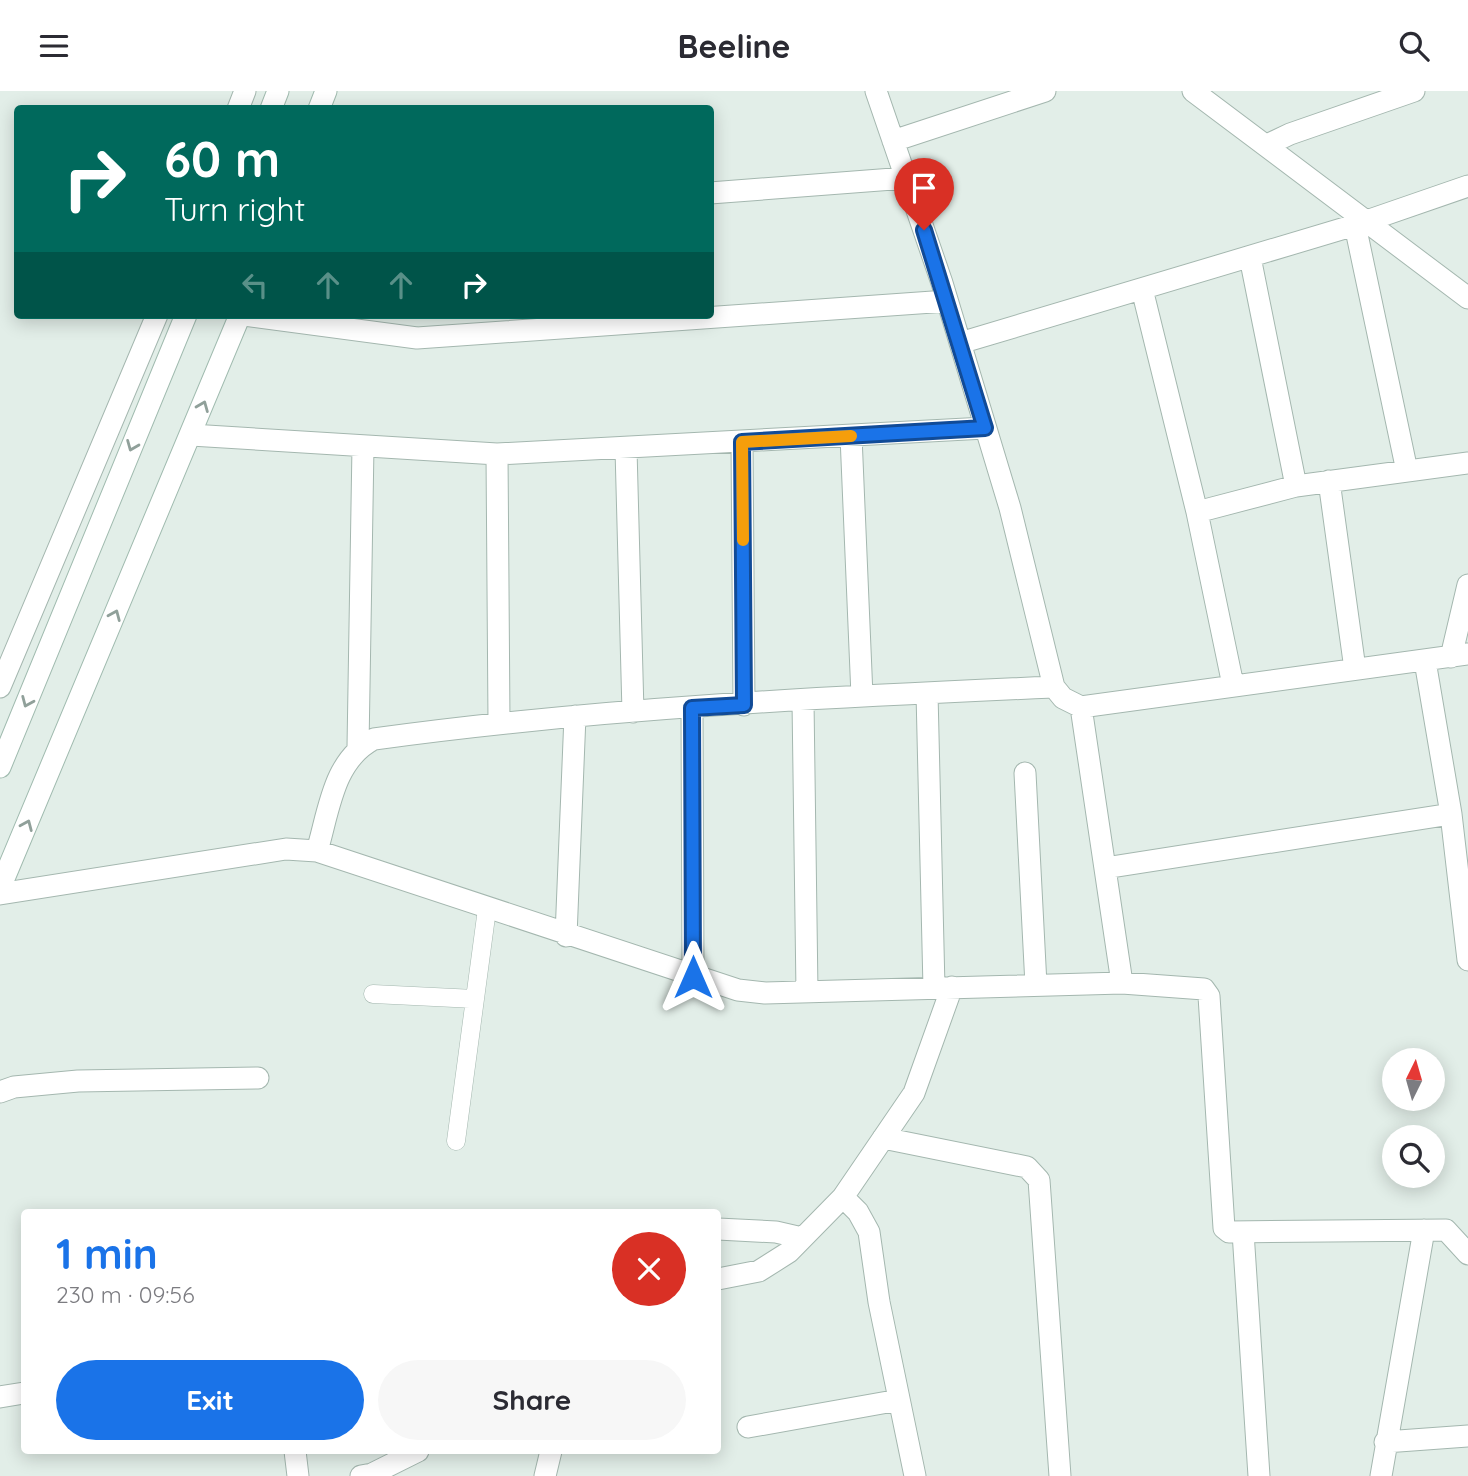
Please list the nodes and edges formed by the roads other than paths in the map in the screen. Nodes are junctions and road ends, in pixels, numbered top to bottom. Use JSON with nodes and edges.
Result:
{"nodes":[{"id":1,"x":876,"y":91,"type":"edge"},
{"id":2,"x":1045,"y":91,"type":"edge"},
{"id":3,"x":1193,"y":91,"type":"edge"},
{"id":4,"x":1414,"y":91,"type":"edge"},
{"id":5,"x":893,"y":141,"type":"junction"},
{"id":6,"x":1267,"y":145,"type":"junction"},
{"id":7,"x":906,"y":178,"type":"junction"},
{"id":8,"x":1468,"y":186,"type":"edge"},
{"id":9,"x":714,"y":193,"type":"edge"},
{"id":10,"x":1360,"y":223,"type":"junction"},
{"id":11,"x":1250,"y":257,"type":"junction"},
{"id":12,"x":1142,"y":289,"type":"junction"},
{"id":13,"x":1468,"y":298,"type":"edge"},
{"id":14,"x":947,"y":301,"type":"junction"},
{"id":15,"x":714,"y":317,"type":"edge"},
{"id":16,"x":155,"y":319,"type":"edge"},
{"id":17,"x":184,"y":319,"type":"edge"},
{"id":18,"x":240,"y":319,"type":"edge"},
{"id":19,"x":272,"y":319,"type":"edge"},
{"id":20,"x":689,"y":319,"type":"edge"},
{"id":21,"x":960,"y":343,"type":"junction"},
{"id":22,"x":985,"y":428,"type":"junction"},
{"id":23,"x":191,"y":435,"type":"junction"},
{"id":24,"x":851,"y":436,"type":"junction"},
{"id":25,"x":742,"y":442,"type":"junction"},
{"id":26,"x":363,"y":446,"type":"junction"},
{"id":27,"x":626,"y":449,"type":"junction"},
{"id":28,"x":496,"y":454,"type":"junction"},
{"id":29,"x":1468,"y":463,"type":"edge"},
{"id":30,"x":1407,"y":471,"type":"junction"},
{"id":31,"x":1329,"y":481,"type":"junction"},
{"id":32,"x":1296,"y":486,"type":"junction"},
{"id":33,"x":1197,"y":512,"type":"junction"},
{"id":34,"x":1468,"y":585,"type":"edge"},
{"id":35,"x":1460,"y":656,"type":"edge"},
{"id":36,"x":1425,"y":661,"type":"junction"},
{"id":37,"x":4,"y":665,"type":"edge"},
{"id":38,"x":1355,"y":669,"type":"junction"},
{"id":39,"x":39,"y":673,"type":"junction"},
{"id":40,"x":1233,"y":685,"type":"junction"},
{"id":41,"x":0,"y":687,"type":"edge"},
{"id":42,"x":1054,"y":687,"type":"junction"},
{"id":43,"x":927,"y":693,"type":"junction"},
{"id":44,"x":862,"y":696,"type":"junction"},
{"id":45,"x":803,"y":701,"type":"junction"},
{"id":46,"x":744,"y":705,"type":"junction"},
{"id":47,"x":1081,"y":707,"type":"junction"},
{"id":48,"x":692,"y":708,"type":"junction"},
{"id":49,"x":633,"y":712,"type":"junction"},
{"id":50,"x":575,"y":716,"type":"junction"},
{"id":51,"x":499,"y":722,"type":"junction"},
{"id":52,"x":358,"y":747,"type":"junction"},
{"id":53,"x":0,"y":767,"type":"edge"},
{"id":54,"x":1025,"y":773,"type":"dead end"},
{"id":55,"x":1456,"y":801,"type":"edge"},
{"id":56,"x":317,"y":851,"type":"junction"},
{"id":57,"x":1105,"y":868,"type":"junction"},
{"id":58,"x":0,"y":888,"type":"edge"},
{"id":59,"x":0,"y":894,"type":"edge"},
{"id":60,"x":1465,"y":895,"type":"edge"},
{"id":61,"x":487,"y":909,"type":"junction"},
{"id":62,"x":566,"y":936,"type":"junction"},
{"id":63,"x":1468,"y":960,"type":"edge"},
{"id":64,"x":693,"y":977,"type":"junction"},
{"id":65,"x":1122,"y":983,"type":"junction"},
{"id":66,"x":1035,"y":985,"type":"junction"},
{"id":67,"x":943,"y":988,"type":"junction"},
{"id":68,"x":807,"y":992,"type":"junction"},
{"id":69,"x":373,"y":995,"type":"dead end"},
{"id":70,"x":475,"y":999,"type":"junction"},
{"id":71,"x":258,"y":1078,"type":"dead end"},
{"id":72,"x":0,"y":1092,"type":"edge"},
{"id":73,"x":883,"y":1138,"type":"junction"},
{"id":74,"x":456,"y":1142,"type":"dead end"},
{"id":75,"x":843,"y":1197,"type":"junction"},
{"id":76,"x":721,"y":1229,"type":"edge"},
{"id":77,"x":1424,"y":1230,"type":"junction"},
{"id":78,"x":1243,"y":1232,"type":"junction"},
{"id":79,"x":802,"y":1238,"type":"junction"},
{"id":80,"x":1468,"y":1254,"type":"edge"},
{"id":81,"x":721,"y":1278,"type":"edge"},
{"id":82,"x":21,"y":1394,"type":"edge"},
{"id":83,"x":0,"y":1397,"type":"edge"},
{"id":84,"x":899,"y":1400,"type":"junction"},
{"id":85,"x":748,"y":1427,"type":"dead end"},
{"id":86,"x":1468,"y":1436,"type":"edge"},
{"id":87,"x":1385,"y":1442,"type":"junction"},
{"id":88,"x":295,"y":1454,"type":"edge"},
{"id":89,"x":412,"y":1454,"type":"edge"},
{"id":90,"x":550,"y":1454,"type":"edge"},
{"id":91,"x":369,"y":1475,"type":"edge"},
{"id":92,"x":298,"y":1476,"type":"edge"},
{"id":93,"x":545,"y":1476,"type":"edge"},
{"id":94,"x":915,"y":1476,"type":"edge"},
{"id":95,"x":1060,"y":1476,"type":"edge"},
{"id":96,"x":1259,"y":1476,"type":"edge"},
{"id":97,"x":1375,"y":1476,"type":"edge"}],
"edges":[{"from":1,"to":5,"type":"street"},
{"from":2,"to":5,"type":"street"},
{"from":3,"to":6,"type":"street"},
{"from":4,"to":6,"type":"street"},
{"from":5,"to":7,"type":"street"},
{"from":6,"to":10,"type":"street"},
{"from":7,"to":9,"type":"street"},
{"from":7,"to":14,"type":"street"},
{"from":8,"to":10,"type":"street"},
{"from":10,"to":11,"type":"street"},
{"from":10,"to":13,"type":"street"},
{"from":10,"to":30,"type":"street"},
{"from":11,"to":12,"type":"street"},
{"from":11,"to":32,"type":"street"},
{"from":12,"to":21,"type":"street"},
{"from":12,"to":33,"type":"street"},
{"from":14,"to":15,"type":"street"},
{"from":14,"to":21,"type":"street"},
{"from":16,"to":37,"type":"street"},
{"from":17,"to":39,"type":"street","one_way":true},
{"from":23,"to":18,"type":"street","one_way":true},
{"from":19,"to":20,"type":"street"},
{"from":21,"to":22,"type":"street"},
{"from":22,"to":24,"type":"street"},
{"from":22,"to":42,"type":"street"},
{"from":23,"to":26,"type":"street"},
{"from":58,"to":23,"type":"street","one_way":true},
{"from":24,"to":25,"type":"street"},
{"from":24,"to":44,"type":"street"},
{"from":25,"to":27,"type":"street"},
{"from":25,"to":46,"type":"street"},
{"from":26,"to":28,"type":"street"},
{"from":26,"to":52,"type":"street"},
{"from":27,"to":28,"type":"street"},
{"from":27,"to":49,"type":"street"},
{"from":28,"to":51,"type":"street"},
{"from":29,"to":30,"type":"street"},
{"from":30,"to":31,"type":"street"},
{"from":31,"to":32,"type":"street"},
{"from":31,"to":38,"type":"street"},
{"from":32,"to":33,"type":"street"},
{"from":33,"to":40,"type":"street"},
{"from":34,"to":35,"type":"street"},
{"from":35,"to":36,"type":"street"},
{"from":36,"to":38,"type":"street"},
{"from":36,"to":55,"type":"street"},
{"from":37,"to":39,"type":"street"},
{"from":37,"to":41,"type":"street"},
{"from":38,"to":40,"type":"street"},
{"from":39,"to":53,"type":"street","one_way":true},
{"from":40,"to":47,"type":"street"},
{"from":42,"to":43,"type":"street"},
{"from":42,"to":47,"type":"street"},
{"from":43,"to":44,"type":"street"},
{"from":43,"to":67,"type":"street"},
{"from":44,"to":45,"type":"street"},
{"from":45,"to":46,"type":"street"},
{"from":45,"to":68,"type":"street"},
{"from":46,"to":48,"type":"street"},
{"from":47,"to":57,"type":"street"},
{"from":48,"to":49,"type":"street"},
{"from":48,"to":64,"type":"street"},
{"from":49,"to":50,"type":"street"},
{"from":50,"to":51,"type":"street"},
{"from":50,"to":62,"type":"street"},
{"from":51,"to":52,"type":"street"},
{"from":52,"to":56,"type":"street"},
{"from":54,"to":66,"type":"street"},
{"from":55,"to":57,"type":"street"},
{"from":55,"to":60,"type":"street"},
{"from":56,"to":59,"type":"street"},
{"from":56,"to":61,"type":"street"},
{"from":57,"to":65,"type":"street"},
{"from":60,"to":63,"type":"street"},
{"from":61,"to":62,"type":"street"},
{"from":61,"to":70,"type":"lane"},
{"from":62,"to":64,"type":"street"},
{"from":64,"to":68,"type":"street"},
{"from":65,"to":66,"type":"street"},
{"from":65,"to":78,"type":"street"},
{"from":66,"to":67,"type":"street"},
{"from":67,"to":68,"type":"street"},
{"from":67,"to":73,"type":"street"},
{"from":69,"to":70,"type":"lane"},
{"from":70,"to":74,"type":"lane"},
{"from":71,"to":72,"type":"street"},
{"from":73,"to":75,"type":"street"},
{"from":73,"to":95,"type":"street"},
{"from":75,"to":79,"type":"street"},
{"from":75,"to":84,"type":"street"},
{"from":76,"to":79,"type":"street"},
{"from":77,"to":78,"type":"street"},
{"from":77,"to":80,"type":"street"},
{"from":77,"to":87,"type":"street"},
{"from":78,"to":96,"type":"street"},
{"from":79,"to":81,"type":"street"},
{"from":82,"to":83,"type":"street"},
{"from":84,"to":85,"type":"street"},
{"from":84,"to":94,"type":"street"},
{"from":86,"to":87,"type":"street"},
{"from":87,"to":97,"type":"street"},
{"from":88,"to":92,"type":"street"},
{"from":89,"to":91,"type":"street"},
{"from":90,"to":93,"type":"street"}]}
